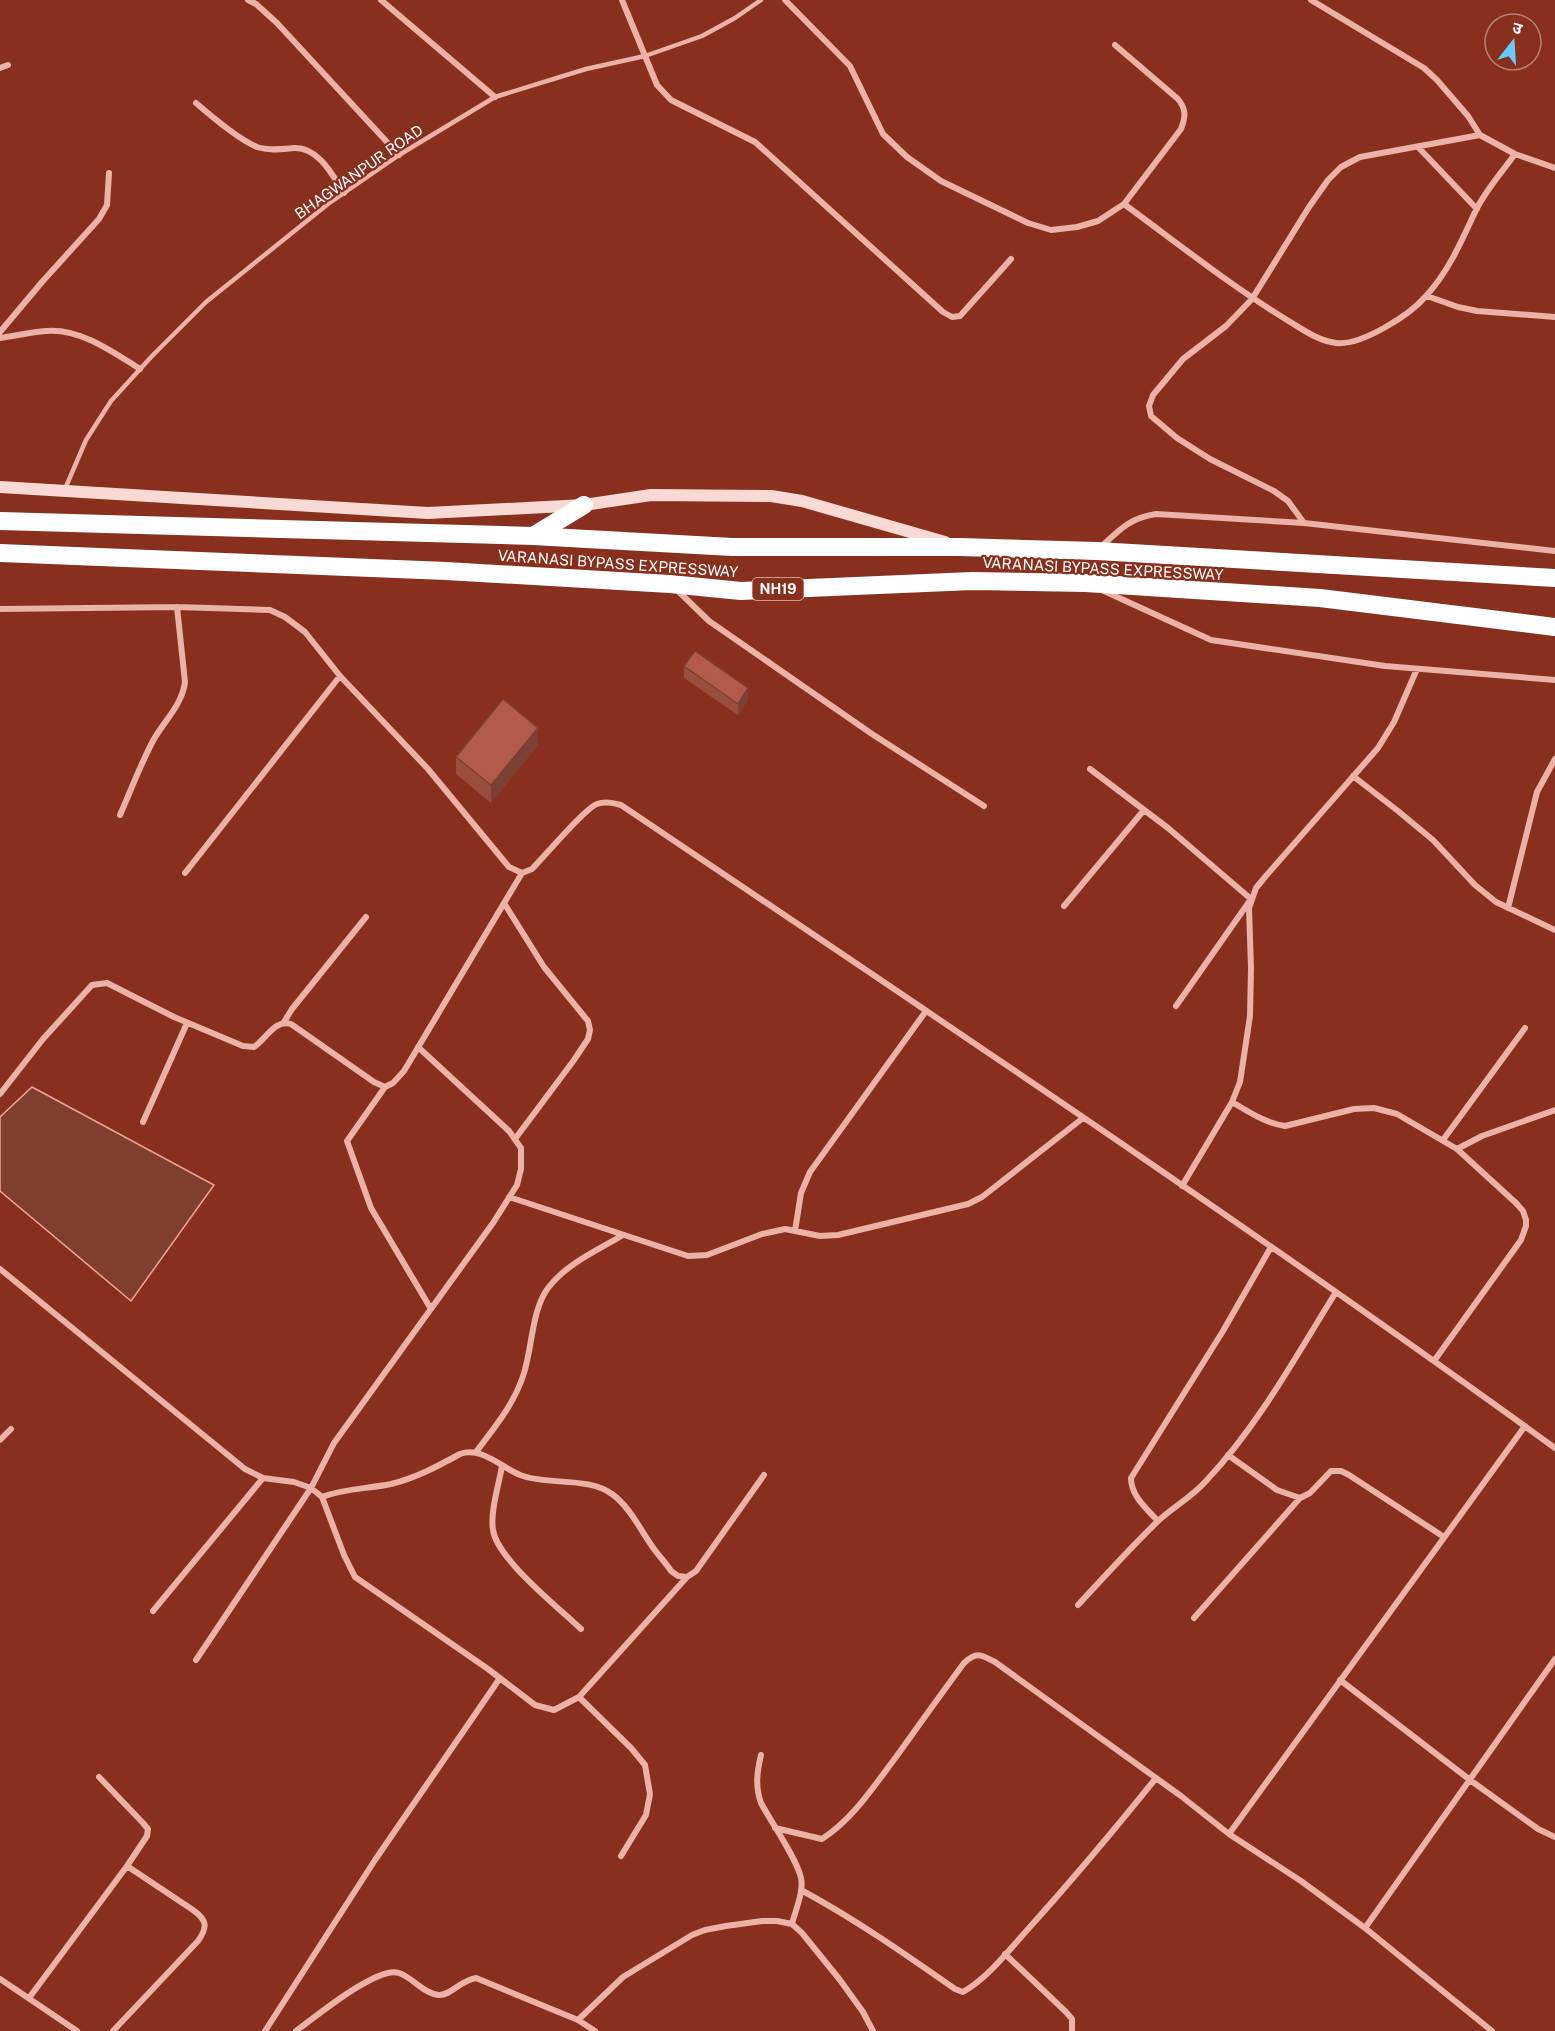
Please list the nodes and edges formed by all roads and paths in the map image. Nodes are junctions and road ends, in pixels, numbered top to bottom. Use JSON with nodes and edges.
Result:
{"nodes":[{"id":1,"x":248,"y":0,"type":"edge"},
{"id":2,"x":381,"y":0,"type":"edge"},
{"id":3,"x":622,"y":0,"type":"edge"},
{"id":4,"x":760,"y":0,"type":"edge"},
{"id":5,"x":785,"y":0,"type":"edge"},
{"id":6,"x":1311,"y":0,"type":"edge"},
{"id":7,"x":1115,"y":45,"type":"dead end"},
{"id":8,"x":645,"y":56,"type":"junction"},
{"id":9,"x":8,"y":65,"type":"dead end"},
{"id":10,"x":0,"y":68,"type":"edge"},
{"id":11,"x":495,"y":97,"type":"junction"},
{"id":12,"x":196,"y":103,"type":"dead end"},
{"id":13,"x":1480,"y":135,"type":"junction"},
{"id":14,"x":1418,"y":147,"type":"junction"},
{"id":15,"x":1515,"y":154,"type":"junction"},
{"id":16,"x":399,"y":156,"type":"junction"},
{"id":17,"x":1555,"y":168,"type":"edge"},
{"id":18,"x":108,"y":173,"type":"dead end"},
{"id":19,"x":344,"y":193,"type":"junction"},
{"id":20,"x":1124,"y":204,"type":"junction"},
{"id":21,"x":1477,"y":209,"type":"junction"},
{"id":22,"x":1011,"y":259,"type":"dead end"},
{"id":23,"x":1427,"y":296,"type":"junction"},
{"id":24,"x":1252,"y":299,"type":"junction"},
{"id":25,"x":1555,"y":317,"type":"edge"},
{"id":26,"x":0,"y":333,"type":"edge"},
{"id":27,"x":0,"y":338,"type":"edge"},
{"id":28,"x":140,"y":369,"type":"junction"},
{"id":29,"x":0,"y":487,"type":"edge"},
{"id":30,"x":64,"y":491,"type":"junction"},
{"id":31,"x":584,"y":504,"type":"junction"},
{"id":32,"x":0,"y":521,"type":"edge"},
{"id":33,"x":1304,"y":523,"type":"junction"},
{"id":34,"x":533,"y":536,"type":"junction"},
{"id":35,"x":960,"y":547,"type":"junction"},
{"id":36,"x":1097,"y":551,"type":"junction"},
{"id":37,"x":1555,"y":551,"type":"edge"},
{"id":38,"x":0,"y":553,"type":"edge"},
{"id":39,"x":1555,"y":578,"type":"edge"},
{"id":40,"x":1086,"y":583,"type":"junction"},
{"id":41,"x":670,"y":584,"type":"junction"},
{"id":42,"x":177,"y":608,"type":"junction"},
{"id":43,"x":0,"y":609,"type":"edge"},
{"id":44,"x":1555,"y":627,"type":"edge"},
{"id":45,"x":1416,"y":669,"type":"junction"},
{"id":46,"x":340,"y":676,"type":"junction"},
{"id":47,"x":1555,"y":680,"type":"edge"},
{"id":48,"x":1555,"y":759,"type":"edge"},
{"id":49,"x":1090,"y":769,"type":"dead end"},
{"id":50,"x":1353,"y":776,"type":"junction"},
{"id":51,"x":984,"y":806,"type":"dead end"},
{"id":52,"x":1144,"y":810,"type":"junction"},
{"id":53,"x":120,"y":815,"type":"dead end"},
{"id":54,"x":185,"y":873,"type":"dead end"},
{"id":55,"x":522,"y":873,"type":"junction"},
{"id":56,"x":1251,"y":899,"type":"junction"},
{"id":57,"x":504,"y":903,"type":"junction"},
{"id":58,"x":1064,"y":906,"type":"dead end"},
{"id":59,"x":1508,"y":908,"type":"junction"},
{"id":60,"x":366,"y":917,"type":"dead end"},
{"id":61,"x":1555,"y":930,"type":"edge"},
{"id":62,"x":1176,"y":1006,"type":"dead end"},
{"id":63,"x":926,"y":1011,"type":"junction"},
{"id":64,"x":284,"y":1022,"type":"junction"},
{"id":65,"x":187,"y":1023,"type":"junction"},
{"id":66,"x":1525,"y":1028,"type":"dead end"},
{"id":67,"x":418,"y":1047,"type":"junction"},
{"id":68,"x":2,"y":1086,"type":"edge"},
{"id":69,"x":385,"y":1087,"type":"junction"},
{"id":70,"x":0,"y":1094,"type":"edge"},
{"id":71,"x":1232,"y":1102,"type":"junction"},
{"id":72,"x":1555,"y":1110,"type":"edge"},
{"id":73,"x":1083,"y":1118,"type":"junction"},
{"id":74,"x":143,"y":1122,"type":"dead end"},
{"id":75,"x":514,"y":1139,"type":"junction"},
{"id":76,"x":1443,"y":1140,"type":"junction"},
{"id":77,"x":1457,"y":1149,"type":"junction"},
{"id":78,"x":1182,"y":1186,"type":"junction"},
{"id":79,"x":509,"y":1197,"type":"junction"},
{"id":80,"x":795,"y":1231,"type":"junction"},
{"id":81,"x":624,"y":1235,"type":"junction"},
{"id":82,"x":1271,"y":1247,"type":"junction"},
{"id":83,"x":0,"y":1269,"type":"edge"},
{"id":84,"x":1336,"y":1292,"type":"junction"},
{"id":85,"x":430,"y":1309,"type":"junction"},
{"id":86,"x":1434,"y":1361,"type":"junction"},
{"id":87,"x":1525,"y":1426,"type":"junction"},
{"id":88,"x":11,"y":1429,"type":"dead end"},
{"id":89,"x":0,"y":1440,"type":"edge"},
{"id":90,"x":1555,"y":1448,"type":"edge"},
{"id":91,"x":476,"y":1452,"type":"junction"},
{"id":92,"x":1228,"y":1455,"type":"junction"},
{"id":93,"x":502,"y":1466,"type":"junction"},
{"id":94,"x":764,"y":1476,"type":"dead end"},
{"id":95,"x":263,"y":1478,"type":"junction"},
{"id":96,"x":310,"y":1488,"type":"junction"},
{"id":97,"x":322,"y":1497,"type":"junction"},
{"id":98,"x":1300,"y":1498,"type":"junction"},
{"id":99,"x":1158,"y":1521,"type":"junction"},
{"id":100,"x":1444,"y":1537,"type":"junction"},
{"id":101,"x":687,"y":1577,"type":"junction"},
{"id":102,"x":1078,"y":1605,"type":"dead end"},
{"id":103,"x":153,"y":1611,"type":"dead end"},
{"id":104,"x":1194,"y":1618,"type":"dead end"},
{"id":105,"x":581,"y":1629,"type":"dead end"},
{"id":106,"x":1555,"y":1659,"type":"edge"},
{"id":107,"x":196,"y":1660,"type":"dead end"},
{"id":108,"x":500,"y":1678,"type":"junction"},
{"id":109,"x":1340,"y":1680,"type":"junction"},
{"id":110,"x":579,"y":1697,"type":"junction"},
{"id":111,"x":761,"y":1755,"type":"dead end"},
{"id":112,"x":99,"y":1777,"type":"dead end"},
{"id":113,"x":1156,"y":1778,"type":"junction"},
{"id":114,"x":1470,"y":1780,"type":"junction"},
{"id":115,"x":775,"y":1828,"type":"junction"},
{"id":116,"x":1229,"y":1834,"type":"junction"},
{"id":117,"x":1555,"y":1837,"type":"edge"},
{"id":118,"x":621,"y":1856,"type":"dead end"},
{"id":119,"x":127,"y":1866,"type":"junction"},
{"id":120,"x":801,"y":1890,"type":"junction"},
{"id":121,"x":792,"y":1924,"type":"junction"},
{"id":122,"x":1365,"y":1928,"type":"junction"},
{"id":123,"x":1005,"y":1954,"type":"junction"},
{"id":124,"x":0,"y":1979,"type":"edge"},
{"id":125,"x":29,"y":1998,"type":"junction"},
{"id":126,"x":578,"y":2020,"type":"junction"},
{"id":127,"x":76,"y":2031,"type":"edge"},
{"id":128,"x":113,"y":2031,"type":"edge"},
{"id":129,"x":265,"y":2031,"type":"edge"},
{"id":130,"x":296,"y":2031,"type":"edge"},
{"id":131,"x":595,"y":2031,"type":"edge"},
{"id":132,"x":873,"y":2031,"type":"edge"},
{"id":133,"x":1072,"y":2031,"type":"edge"},
{"id":134,"x":1492,"y":2031,"type":"edge"}],
"edges":[{"from":1,"to":16,"type":"street"},
{"from":2,"to":11,"type":"street"},
{"from":3,"to":8,"type":"street"},
{"from":4,"to":8,"type":"lane","name":"BHAGWANPUR ROAD"},
{"from":5,"to":20,"type":"street"},
{"from":6,"to":13,"type":"street"},
{"from":7,"to":20,"type":"street"},
{"from":8,"to":11,"type":"lane","name":"BHAGWANPUR ROAD"},
{"from":8,"to":22,"type":"street"},
{"from":9,"to":10,"type":"street"},
{"from":11,"to":16,"type":"lane","name":"BHAGWANPUR ROAD"},
{"from":12,"to":19,"type":"street"},
{"from":13,"to":14,"type":"street"},
{"from":13,"to":15,"type":"street"},
{"from":14,"to":21,"type":"street"},
{"from":14,"to":24,"type":"street"},
{"from":15,"to":17,"type":"street"},
{"from":15,"to":21,"type":"street"},
{"from":16,"to":19,"type":"lane","name":"BHAGWANPUR ROAD"},
{"from":18,"to":26,"type":"street"},
{"from":19,"to":28,"type":"lane","name":"BHAGWANPUR ROAD"},
{"from":20,"to":24,"type":"street"},
{"from":21,"to":23,"type":"street"},
{"from":23,"to":24,"type":"street"},
{"from":23,"to":25,"type":"street"},
{"from":24,"to":33,"type":"street"},
{"from":27,"to":28,"type":"street"},
{"from":28,"to":30,"type":"lane","name":"BHAGWANPUR ROAD"},
{"from":29,"to":30,"type":"street"},
{"from":30,"to":31,"type":"street"},
{"from":31,"to":34,"type":"highway"},
{"from":31,"to":35,"type":"street"},
{"from":32,"to":34,"type":"highway","name":"VARANASI BYPASS EXPRESSWAY"},
{"from":33,"to":36,"type":"street"},
{"from":33,"to":37,"type":"street"},
{"from":34,"to":35,"type":"highway","name":"VARANASI BYPASS EXPRESSWAY"},
{"from":35,"to":36,"type":"highway","name":"VARANASI BYPASS EXPRESSWAY"},
{"from":36,"to":39,"type":"highway","name":"VARANASI BYPASS EXPRESSWAY"},
{"from":38,"to":41,"type":"highway","name":"VARANASI BYPASS EXPRESSWAY","number":"NH19"},
{"from":40,"to":41,"type":"highway","name":"VARANASI BYPASS EXPRESSWAY","number":"NH19"},
{"from":40,"to":44,"type":"highway","name":"VARANASI BYPASS EXPRESSWAY","number":"NH19"},
{"from":40,"to":45,"type":"street"},
{"from":41,"to":51,"type":"street"},
{"from":42,"to":43,"type":"street"},
{"from":42,"to":46,"type":"street"},
{"from":42,"to":53,"type":"street"},
{"from":45,"to":47,"type":"street"},
{"from":45,"to":50,"type":"street"},
{"from":46,"to":54,"type":"street"},
{"from":46,"to":55,"type":"street"},
{"from":48,"to":59,"type":"street"},
{"from":49,"to":52,"type":"street"},
{"from":50,"to":56,"type":"street"},
{"from":50,"to":59,"type":"street"},
{"from":52,"to":56,"type":"street"},
{"from":52,"to":58,"type":"street"},
{"from":55,"to":57,"type":"street"},
{"from":55,"to":63,"type":"street"},
{"from":56,"to":62,"type":"street"},
{"from":56,"to":71,"type":"street"},
{"from":57,"to":67,"type":"street"},
{"from":57,"to":75,"type":"street"},
{"from":59,"to":61,"type":"street"},
{"from":60,"to":64,"type":"street"},
{"from":63,"to":73,"type":"street"},
{"from":63,"to":80,"type":"street"},
{"from":64,"to":65,"type":"street"},
{"from":64,"to":69,"type":"street"},
{"from":65,"to":68,"type":"street"},
{"from":65,"to":74,"type":"street"},
{"from":66,"to":76,"type":"street"},
{"from":67,"to":69,"type":"street"},
{"from":67,"to":75,"type":"street"},
{"from":68,"to":70,"type":"street"},
{"from":69,"to":85,"type":"street"},
{"from":71,"to":76,"type":"street"},
{"from":71,"to":78,"type":"street"},
{"from":72,"to":77,"type":"street"},
{"from":73,"to":78,"type":"street"},
{"from":73,"to":80,"type":"street"},
{"from":75,"to":79,"type":"street"},
{"from":76,"to":77,"type":"street"},
{"from":77,"to":86,"type":"street"},
{"from":78,"to":82,"type":"street"},
{"from":79,"to":81,"type":"street"},
{"from":79,"to":85,"type":"street"},
{"from":80,"to":81,"type":"street"},
{"from":81,"to":91,"type":"street"},
{"from":82,"to":84,"type":"street"},
{"from":82,"to":99,"type":"street"},
{"from":83,"to":95,"type":"street"},
{"from":84,"to":86,"type":"street"},
{"from":84,"to":92,"type":"street"},
{"from":85,"to":96,"type":"street"},
{"from":86,"to":87,"type":"street"},
{"from":87,"to":90,"type":"street"},
{"from":87,"to":100,"type":"street"},
{"from":88,"to":89,"type":"street"},
{"from":91,"to":93,"type":"street"},
{"from":91,"to":97,"type":"street"},
{"from":92,"to":98,"type":"street"},
{"from":92,"to":99,"type":"street"},
{"from":93,"to":101,"type":"street"},
{"from":93,"to":105,"type":"street"},
{"from":94,"to":101,"type":"street"},
{"from":95,"to":96,"type":"street"},
{"from":95,"to":103,"type":"street"},
{"from":96,"to":97,"type":"street"},
{"from":96,"to":107,"type":"street"},
{"from":97,"to":108,"type":"street"},
{"from":98,"to":100,"type":"street"},
{"from":98,"to":104,"type":"street"},
{"from":99,"to":102,"type":"street"},
{"from":100,"to":109,"type":"street"},
{"from":101,"to":110,"type":"street"},
{"from":106,"to":114,"type":"street"},
{"from":108,"to":110,"type":"street"},
{"from":108,"to":129,"type":"street"},
{"from":109,"to":114,"type":"street"},
{"from":109,"to":116,"type":"street"},
{"from":110,"to":118,"type":"street"},
{"from":111,"to":115,"type":"street"},
{"from":112,"to":119,"type":"street"},
{"from":113,"to":115,"type":"street"},
{"from":113,"to":116,"type":"street"},
{"from":113,"to":123,"type":"street"},
{"from":114,"to":117,"type":"street"},
{"from":114,"to":122,"type":"street"},
{"from":115,"to":120,"type":"street"},
{"from":116,"to":122,"type":"street"},
{"from":119,"to":125,"type":"street"},
{"from":119,"to":128,"type":"street"},
{"from":120,"to":121,"type":"street"},
{"from":120,"to":123,"type":"street"},
{"from":121,"to":126,"type":"street"},
{"from":121,"to":132,"type":"street"},
{"from":122,"to":134,"type":"street"},
{"from":123,"to":133,"type":"street"},
{"from":124,"to":125,"type":"street"},
{"from":125,"to":127,"type":"street"},
{"from":126,"to":130,"type":"street"},
{"from":126,"to":131,"type":"street"}]}
